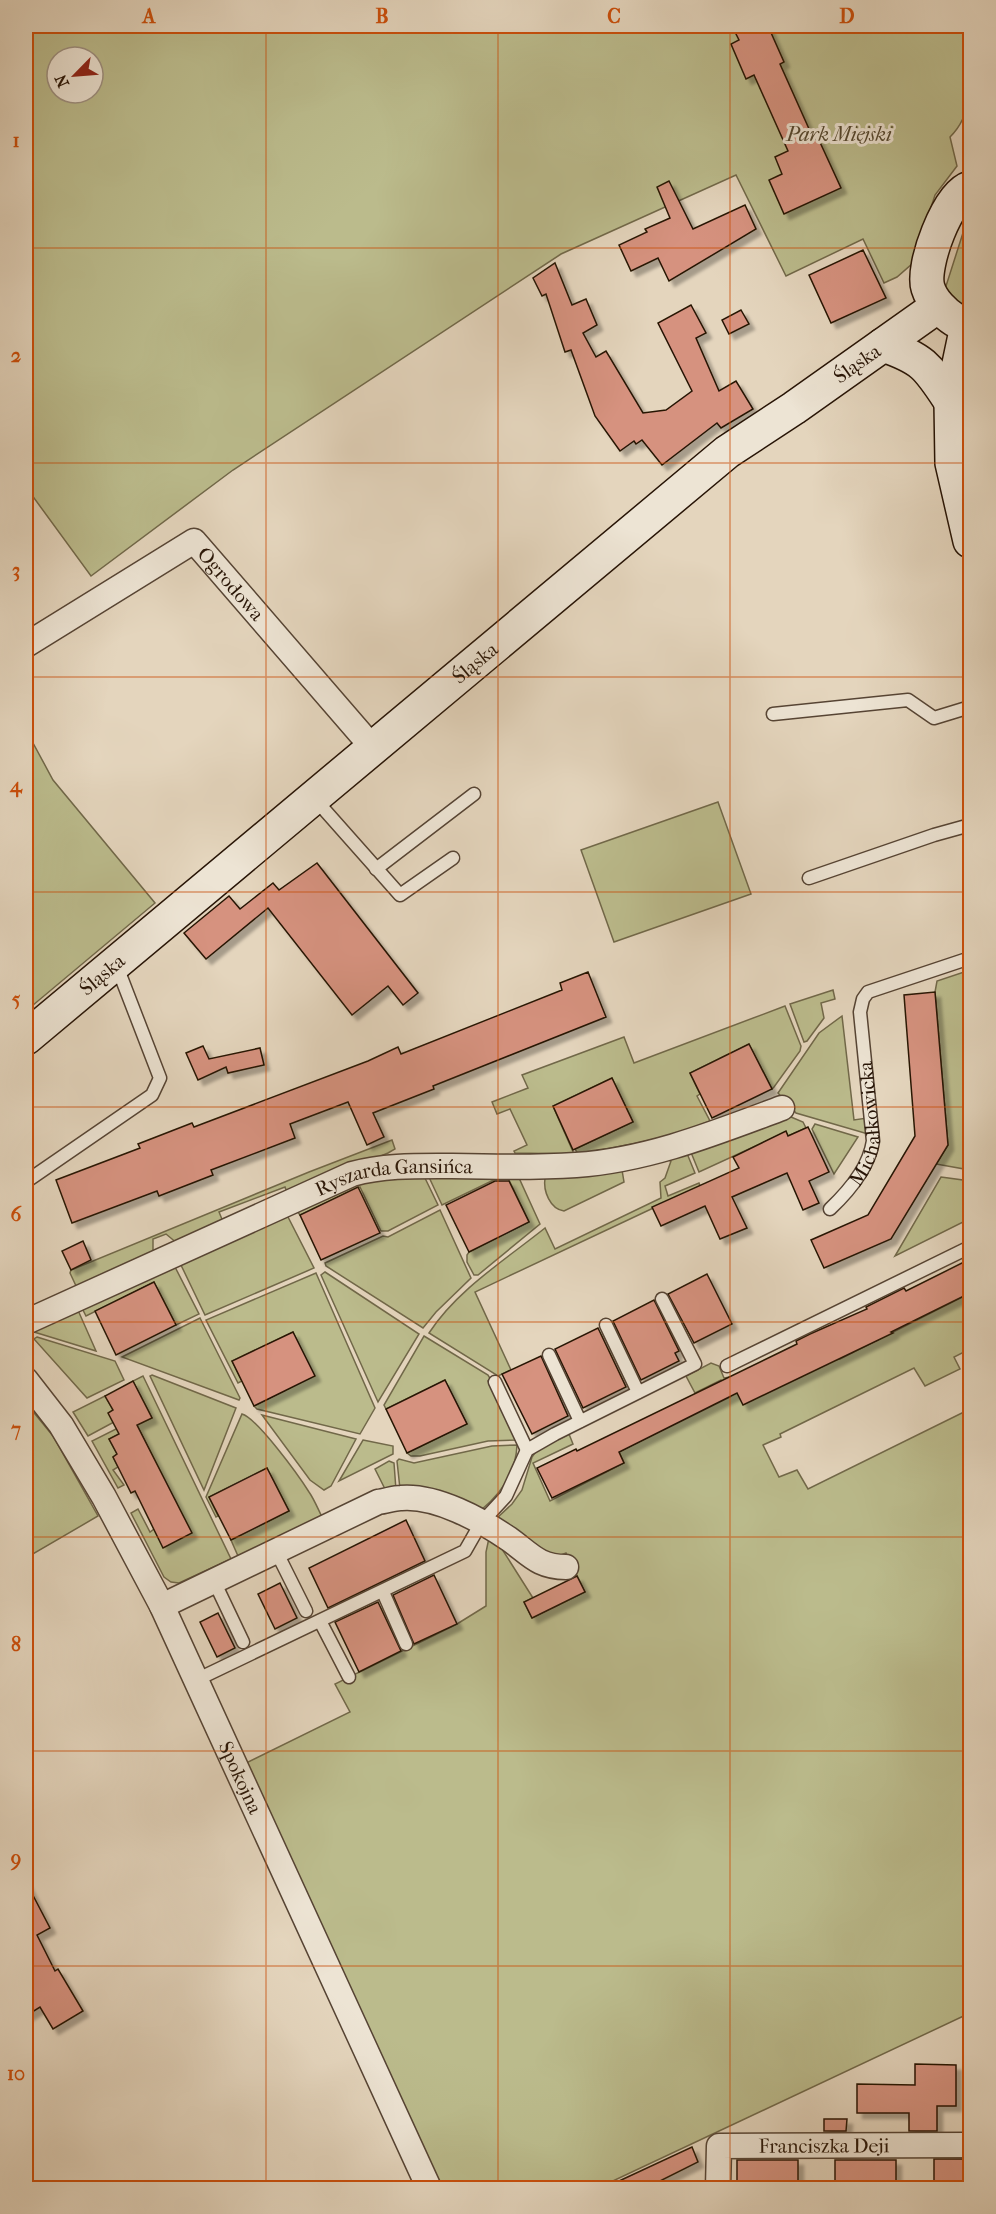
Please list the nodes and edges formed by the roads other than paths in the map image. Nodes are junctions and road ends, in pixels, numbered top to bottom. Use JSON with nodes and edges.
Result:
{"nodes":[{"id":1,"x":970,"y":188,"type":"edge"},
{"id":2,"x":938,"y":306,"type":"junction"},
{"id":3,"x":969,"y":326,"type":"edge"},
{"id":4,"x":883,"y":345,"type":"junction"},
{"id":5,"x":951,"y":402,"type":"junction"},
{"id":6,"x":970,"y":541,"type":"edge"},
{"id":7,"x":26,"y":645,"type":"edge"},
{"id":8,"x":970,"y":707,"type":"edge"},
{"id":9,"x":773,"y":714,"type":"dead end"},
{"id":10,"x":373,"y":748,"type":"junction"},
{"id":11,"x":474,"y":794,"type":"dead end"},
{"id":12,"x":313,"y":797,"type":"junction"},
{"id":13,"x":970,"y":825,"type":"edge"},
{"id":14,"x":453,"y":858,"type":"dead end"},
{"id":15,"x":376,"y":869,"type":"junction"},
{"id":16,"x":809,"y":878,"type":"dead end"},
{"id":17,"x":970,"y":958,"type":"edge"},
{"id":18,"x":115,"y":963,"type":"junction"},
{"id":19,"x":26,"y":1038,"type":"edge"},
{"id":20,"x":782,"y":1108,"type":"dead end"},
{"id":21,"x":27,"y":1181,"type":"edge"},
{"id":22,"x":830,"y":1209,"type":"dead end"},
{"id":23,"x":970,"y":1247,"type":"edge"},
{"id":24,"x":662,"y":1299,"type":"dead end"},
{"id":25,"x":26,"y":1322,"type":"edge"},
{"id":26,"x":606,"y":1325,"type":"dead end"},
{"id":27,"x":549,"y":1355,"type":"dead end"},
{"id":28,"x":727,"y":1366,"type":"dead end"},
{"id":29,"x":26,"y":1380,"type":"edge"},
{"id":30,"x":495,"y":1382,"type":"dead end"},
{"id":31,"x":638,"y":1392,"type":"junction"},
{"id":32,"x":580,"y":1421,"type":"junction"},
{"id":33,"x":527,"y":1450,"type":"junction"},
{"id":34,"x":481,"y":1523,"type":"junction"},
{"id":35,"x":276,"y":1551,"type":"junction"},
{"id":36,"x":566,"y":1567,"type":"dead end"},
{"id":37,"x":214,"y":1581,"type":"junction"},
{"id":38,"x":382,"y":1592,"type":"junction"},
{"id":39,"x":162,"y":1606,"type":"junction"},
{"id":40,"x":306,"y":1611,"type":"dead end"},
{"id":41,"x":320,"y":1621,"type":"junction"},
{"id":42,"x":243,"y":1642,"type":"dead end"},
{"id":43,"x":406,"y":1644,"type":"dead end"},
{"id":44,"x":349,"y":1677,"type":"dead end"},
{"id":45,"x":196,"y":1680,"type":"junction"},
{"id":46,"x":970,"y":2145,"type":"edge"},
{"id":47,"x":429,"y":2188,"type":"edge"},
{"id":48,"x":718,"y":2188,"type":"edge"}],
"edges":[{"from":1,"to":2,"type":"main road"},
{"from":2,"to":3,"type":"main road"},
{"from":2,"to":4,"type":"main road","name":"Śląska"},
{"from":3,"to":5,"type":"main road"},
{"from":4,"to":5,"type":"main road"},
{"from":4,"to":10,"type":"main road","name":"Śląska"},
{"from":5,"to":6,"type":"main road"},
{"from":7,"to":10,"type":"street","name":"Ogrodowa"},
{"from":8,"to":9,"type":"lane"},
{"from":10,"to":12,"type":"main road","name":"Śląska"},
{"from":11,"to":15,"type":"lane"},
{"from":12,"to":15,"type":"lane"},
{"from":12,"to":18,"type":"main road","name":"Śląska"},
{"from":13,"to":16,"type":"lane"},
{"from":14,"to":15,"type":"lane"},
{"from":17,"to":22,"type":"lane","name":"Michałkowicka"},
{"from":18,"to":19,"type":"main road","name":"Śląska"},
{"from":18,"to":21,"type":"lane"},
{"from":20,"to":25,"type":"street","name":"Ryszarda Gansińca"},
{"from":23,"to":28,"type":"lane"},
{"from":24,"to":31,"type":"lane"},
{"from":26,"to":31,"type":"lane"},
{"from":27,"to":32,"type":"lane"},
{"from":29,"to":39,"type":"street","name":"Spokojna"},
{"from":30,"to":33,"type":"lane"},
{"from":31,"to":32,"type":"lane"},
{"from":32,"to":33,"type":"lane"},
{"from":33,"to":34,"type":"lane"},
{"from":34,"to":35,"type":"street"},
{"from":34,"to":36,"type":"street"},
{"from":34,"to":38,"type":"lane"},
{"from":35,"to":37,"type":"street"},
{"from":35,"to":40,"type":"lane"},
{"from":37,"to":39,"type":"street"},
{"from":37,"to":42,"type":"lane"},
{"from":38,"to":41,"type":"lane"},
{"from":38,"to":43,"type":"lane"},
{"from":39,"to":45,"type":"street","name":"Spokojna"},
{"from":41,"to":44,"type":"lane"},
{"from":41,"to":45,"type":"lane"},
{"from":45,"to":47,"type":"street","name":"Spokojna"},
{"from":46,"to":48,"type":"street","name":"Franciszka Deji"}]}
